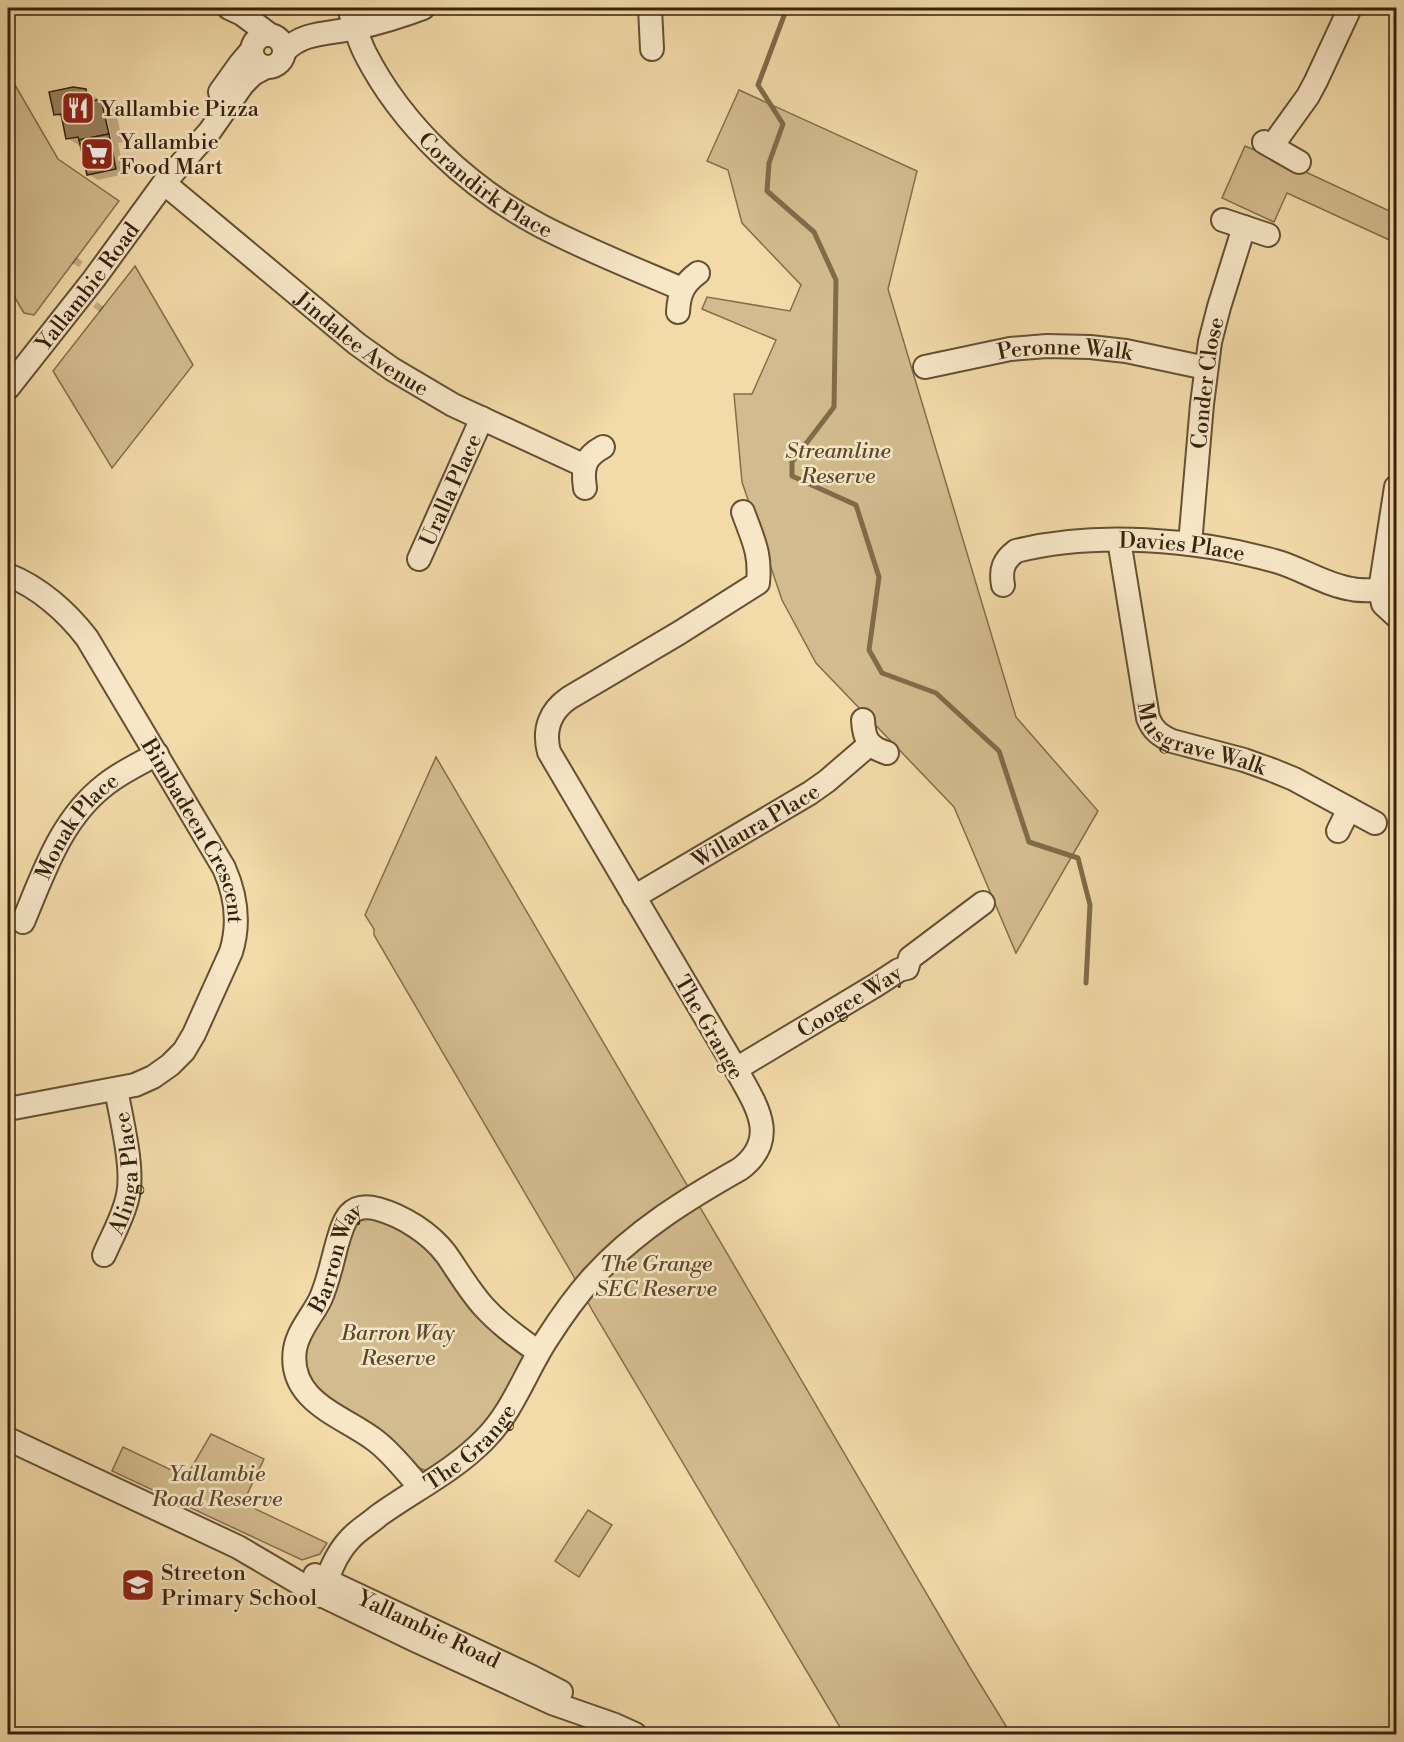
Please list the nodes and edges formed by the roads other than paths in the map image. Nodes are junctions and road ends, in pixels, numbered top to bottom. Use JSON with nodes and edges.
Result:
{"nodes":[{"id":1,"x":228,"y":8,"type":"edge"},
{"id":2,"x":375,"y":8,"type":"edge"},
{"id":3,"x":423,"y":8,"type":"edge"},
{"id":4,"x":650,"y":8,"type":"edge"},
{"id":5,"x":1350,"y":8,"type":"edge"},
{"id":6,"x":353,"y":22,"type":"junction"},
{"id":7,"x":266,"y":48,"type":"junction"},
{"id":8,"x":652,"y":49,"type":"dead end"},
{"id":9,"x":1299,"y":162,"type":"dead end"},
{"id":10,"x":164,"y":183,"type":"junction"},
{"id":11,"x":1223,"y":220,"type":"dead end"},
{"id":12,"x":1244,"y":227,"type":"junction"},
{"id":13,"x":1268,"y":235,"type":"dead end"},
{"id":14,"x":698,"y":273,"type":"dead end"},
{"id":15,"x":682,"y":289,"type":"junction"},
{"id":16,"x":678,"y":312,"type":"dead end"},
{"id":17,"x":925,"y":367,"type":"dead end"},
{"id":18,"x":1206,"y":368,"type":"junction"},
{"id":19,"x":8,"y":388,"type":"edge"},
{"id":20,"x":482,"y":418,"type":"junction"},
{"id":21,"x":603,"y":447,"type":"dead end"},
{"id":22,"x":585,"y":466,"type":"junction"},
{"id":23,"x":1396,"y":487,"type":"edge"},
{"id":24,"x":585,"y":488,"type":"dead end"},
{"id":25,"x":743,"y":512,"type":"dead end"},
{"id":26,"x":1119,"y":540,"type":"junction"},
{"id":27,"x":1190,"y":544,"type":"junction"},
{"id":28,"x":419,"y":559,"type":"dead end"},
{"id":29,"x":8,"y":575,"type":"edge"},
{"id":30,"x":1003,"y":585,"type":"dead end"},
{"id":31,"x":1380,"y":590,"type":"junction"},
{"id":32,"x":1396,"y":616,"type":"edge"},
{"id":33,"x":863,"y":720,"type":"dead end"},
{"id":34,"x":157,"y":754,"type":"junction"},
{"id":35,"x":1349,"y":809,"type":"junction"},
{"id":36,"x":1375,"y":823,"type":"dead end"},
{"id":37,"x":1338,"y":831,"type":"dead end"},
{"id":38,"x":634,"y":897,"type":"junction"},
{"id":39,"x":983,"y":903,"type":"dead end"},
{"id":40,"x":23,"y":922,"type":"dead end"},
{"id":41,"x":735,"y":1069,"type":"junction"},
{"id":42,"x":116,"y":1089,"type":"junction"},
{"id":43,"x":8,"y":1109,"type":"edge"},
{"id":44,"x":104,"y":1255,"type":"dead end"},
{"id":45,"x":538,"y":1352,"type":"junction"},
{"id":46,"x":8,"y":1439,"type":"edge"},
{"id":47,"x":420,"y":1487,"type":"junction"},
{"id":48,"x":328,"y":1587,"type":"junction"},
{"id":49,"x":635,"y":1734,"type":"edge"}],
"edges":[{"from":1,"to":7,"type":"street"},
{"from":2,"to":6,"type":"street","name":"Yallambie Road"},
{"from":3,"to":6,"type":"street","name":"Yallambie Road"},
{"from":4,"to":8,"type":"street"},
{"from":5,"to":9,"type":"street"},
{"from":6,"to":7,"type":"street","name":"Yallambie Road"},
{"from":6,"to":15,"type":"street","name":"Corandirk Place"},
{"from":7,"to":10,"type":"street","name":"Yallambie Road"},
{"from":10,"to":19,"type":"street","name":"Yallambie Road"},
{"from":10,"to":20,"type":"street","name":"Jindalee Avenue"},
{"from":11,"to":12,"type":"street"},
{"from":12,"to":13,"type":"street"},
{"from":12,"to":18,"type":"street","name":"Conder Close"},
{"from":14,"to":15,"type":"street"},
{"from":15,"to":16,"type":"street"},
{"from":17,"to":18,"type":"street","name":"Peronne Walk"},
{"from":18,"to":27,"type":"street","name":"Conder Close"},
{"from":20,"to":22,"type":"street","name":"Jindalee Avenue"},
{"from":20,"to":28,"type":"street","name":"Uralla Place"},
{"from":21,"to":22,"type":"street"},
{"from":22,"to":24,"type":"street"},
{"from":23,"to":31,"type":"street"},
{"from":25,"to":38,"type":"street","name":"The Grange"},
{"from":26,"to":27,"type":"street","name":"Davies Place"},
{"from":26,"to":30,"type":"street","name":"Davies Place"},
{"from":26,"to":35,"type":"street","name":"Musgrave Walk"},
{"from":27,"to":31,"type":"street","name":"Davies Place"},
{"from":29,"to":34,"type":"street","name":"Bimbadeen Crescent"},
{"from":31,"to":32,"type":"street"},
{"from":33,"to":38,"type":"street","name":"Willaura Place"},
{"from":34,"to":40,"type":"street","name":"Monak Place"},
{"from":34,"to":42,"type":"street","name":"Bimbadeen Crescent"},
{"from":35,"to":36,"type":"street","name":"Musgrave Walk"},
{"from":35,"to":37,"type":"street"},
{"from":38,"to":41,"type":"street","name":"The Grange"},
{"from":39,"to":41,"type":"street","name":"Coogee Way"},
{"from":41,"to":45,"type":"street","name":"The Grange"},
{"from":42,"to":43,"type":"street","name":"Bimbadeen Crescent"},
{"from":42,"to":44,"type":"street","name":"Alinga Place"},
{"from":45,"to":47,"type":"street","name":"The Grange"},
{"from":45,"to":47,"type":"street","name":"Barron Way"},
{"from":46,"to":48,"type":"street","name":"Yallambie Road"},
{"from":47,"to":48,"type":"street","name":"The Grange"},
{"from":48,"to":49,"type":"street","name":"Yallambie Road"}]}
